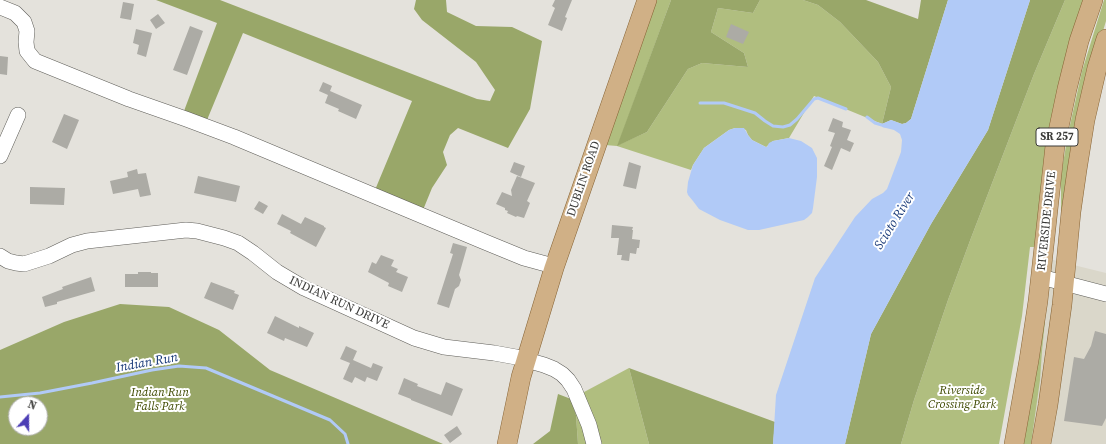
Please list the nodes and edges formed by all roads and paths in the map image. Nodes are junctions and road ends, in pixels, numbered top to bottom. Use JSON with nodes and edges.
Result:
{"nodes":[{"id":1,"x":647,"y":0,"type":"edge"},
{"id":2,"x":1093,"y":0,"type":"edge"},
{"id":3,"x":0,"y":7,"type":"edge"},
{"id":4,"x":1106,"y":39,"type":"edge"},
{"id":5,"x":18,"y":115,"type":"dead end"},
{"id":6,"x":0,"y":156,"type":"edge"},
{"id":7,"x":0,"y":256,"type":"edge"},
{"id":8,"x":554,"y":268,"type":"junction"},
{"id":9,"x":1041,"y":277,"type":"junction"},
{"id":10,"x":1064,"y":283,"type":"junction"},
{"id":11,"x":1106,"y":294,"type":"edge"},
{"id":12,"x":526,"y":359,"type":"junction"},
{"id":13,"x":507,"y":444,"type":"edge"},
{"id":14,"x":594,"y":444,"type":"edge"},
{"id":15,"x":1014,"y":444,"type":"edge"},
{"id":16,"x":1041,"y":444,"type":"edge"}],
"edges":[{"from":1,"to":8,"type":"main road","name":"DUBLIN ROAD"},
{"from":2,"to":9,"type":"main road","name":"RIVERSIDE DRIVE","number":"SR 257"},
{"from":3,"to":8,"type":"street"},
{"from":4,"to":10,"type":"main road","name":"RIVERSIDE DRIVE","number":"SR 257"},
{"from":5,"to":6,"type":"street"},
{"from":7,"to":12,"type":"street","name":"INDIAN RUN DRIVE"},
{"from":8,"to":12,"type":"main road","name":"DUBLIN ROAD"},
{"from":9,"to":10,"type":"street"},
{"from":9,"to":15,"type":"main road","name":"RIVERSIDE DRIVE","number":"SR 257"},
{"from":10,"to":11,"type":"street"},
{"from":10,"to":16,"type":"main road","name":"RIVERSIDE DRIVE","number":"SR 257"},
{"from":12,"to":13,"type":"main road","name":"DUBLIN ROAD"},
{"from":12,"to":14,"type":"street","name":"INDIAN RUN DRIVE"}]}
